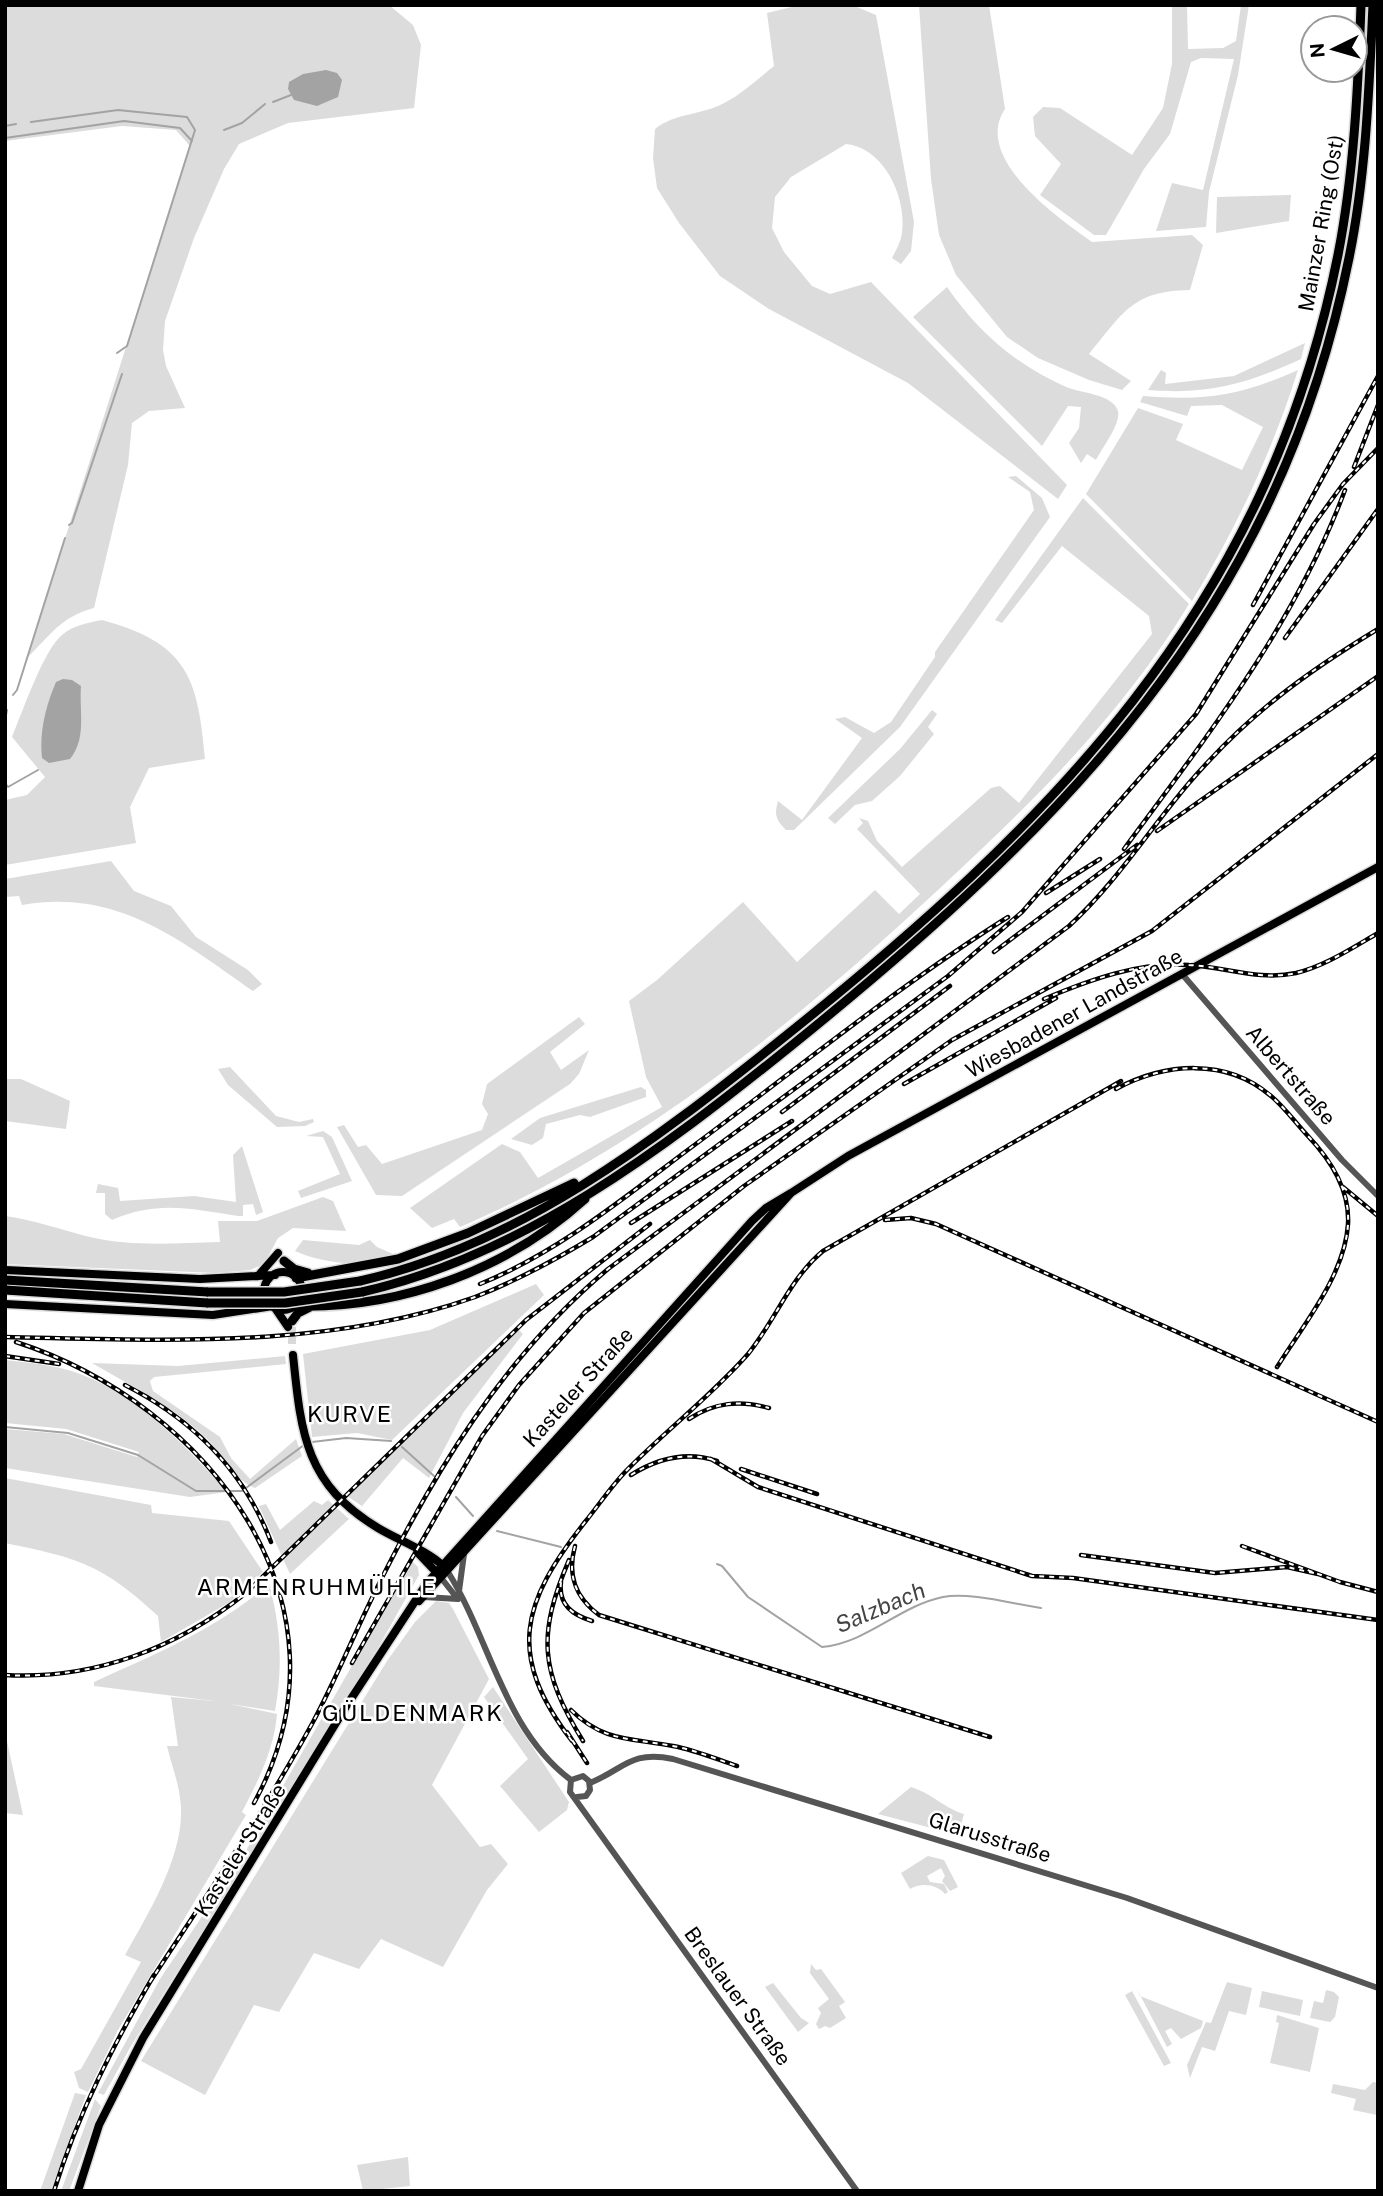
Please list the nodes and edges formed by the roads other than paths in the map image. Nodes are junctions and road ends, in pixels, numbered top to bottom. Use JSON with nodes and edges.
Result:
{"nodes":[{"id":1,"x":1361,"y":5,"type":"edge"},
{"id":2,"x":1373,"y":5,"type":"edge"},
{"id":3,"x":1215,"y":595,"type":"junction"},
{"id":4,"x":1378,"y":867,"type":"edge"},
{"id":5,"x":1182,"y":974,"type":"junction"},
{"id":6,"x":598,"y":1173,"type":"junction"},
{"id":7,"x":602,"y":1184,"type":"junction"},
{"id":8,"x":791,"y":1194,"type":"junction"},
{"id":9,"x":1378,"y":1196,"type":"edge"},
{"id":10,"x":747,"y":1227,"type":"joint"},
{"id":11,"x":752,"y":1235,"type":"joint"},
{"id":12,"x":278,"y":1253,"type":"dead end"},
{"id":13,"x":284,"y":1261,"type":"dead end"},
{"id":14,"x":5,"y":1270,"type":"edge"},
{"id":15,"x":314,"y":1273,"type":"junction"},
{"id":16,"x":275,"y":1275,"type":"junction"},
{"id":17,"x":258,"y":1276,"type":"junction"},
{"id":18,"x":294,"y":1276,"type":"junction"},
{"id":19,"x":5,"y":1279,"type":"edge"},
{"id":20,"x":5,"y":1290,"type":"edge"},
{"id":21,"x":5,"y":1304,"type":"edge"},
{"id":22,"x":294,"y":1306,"type":"junction"},
{"id":23,"x":312,"y":1306,"type":"junction"},
{"id":24,"x":277,"y":1310,"type":"junction"},
{"id":25,"x":291,"y":1325,"type":"junction"},
{"id":26,"x":292,"y":1349,"type":"tunnel mouth"},
{"id":27,"x":455,"y":1549,"type":"junction"},
{"id":28,"x":421,"y":1553,"type":"junction"},
{"id":29,"x":464,"y":1554,"type":"junction"},
{"id":30,"x":442,"y":1572,"type":"junction"},
{"id":31,"x":424,"y":1597,"type":"junction"},
{"id":32,"x":460,"y":1599,"type":"junction"},
{"id":33,"x":411,"y":1607,"type":"junction"},
{"id":34,"x":571,"y":1780,"type":"junction"},
{"id":35,"x":590,"y":1783,"type":"junction"},
{"id":36,"x":586,"y":1796,"type":"junction"},
{"id":37,"x":577,"y":1797,"type":"junction"},
{"id":38,"x":591,"y":1821,"type":"junction"},
{"id":39,"x":1378,"y":1988,"type":"edge"},
{"id":40,"x":78,"y":2191,"type":"edge"},
{"id":41,"x":857,"y":2191,"type":"edge"}],
"edges":[{"from":1,"to":3,"type":"highway","name":"Mainzer Ring (Ost)"},
{"from":2,"to":3,"type":"highway","name":"Mainzer Ring (Ost)"},
{"from":3,"to":6,"type":"highway"},
{"from":3,"to":7,"type":"highway"},
{"from":4,"to":5,"type":"main road","name":"Wiesbadener Landstraße"},
{"from":5,"to":8,"type":"main road","name":"Wiesbadener Landstraße"},
{"from":5,"to":9,"type":"street","name":"Albertstraße"},
{"from":6,"to":15,"type":"highway"},
{"from":6,"to":19,"type":"highway","bridge":true},
{"from":7,"to":20,"type":"highway","bridge":true},
{"from":7,"to":23,"type":"highway"},
{"from":8,"to":10,"type":"main road","name":"Wiesbadener Landstraße"},
{"from":8,"to":11,"type":"main road","name":"Wiesbadener Landstraße"},
{"from":10,"to":27,"type":"main road","name":"Kasteler Straße"},
{"from":11,"to":29,"type":"main road","name":"Kasteler Straße"},
{"from":12,"to":17,"type":"main road"},
{"from":13,"to":15,"type":"highway"},
{"from":14,"to":17,"type":"main road"},
{"from":15,"to":18,"type":"highway"},
{"from":16,"to":17,"type":"main road"},
{"from":16,"to":18,"type":"main road"},
{"from":16,"to":24,"type":"main road"},
{"from":18,"to":22,"type":"main road"},
{"from":21,"to":24,"type":"main road"},
{"from":22,"to":23,"type":"highway"},
{"from":22,"to":24,"type":"main road"},
{"from":22,"to":25,"type":"main road"},
{"from":23,"to":25,"type":"highway"},
{"from":24,"to":25,"type":"main road"},
{"from":26,"to":28,"type":"main road"},
{"from":27,"to":28,"type":"main road"},
{"from":27,"to":30,"type":"main road","name":"Kasteler Straße"},
{"from":28,"to":30,"type":"main road"},
{"from":29,"to":30,"type":"main road","name":"Kasteler Straße"},
{"from":29,"to":32,"type":"street"},
{"from":30,"to":31,"type":"main road","name":"Kasteler Straße"},
{"from":30,"to":32,"type":"street"},
{"from":30,"to":33,"type":"main road","name":"Kasteler Straße"},
{"from":31,"to":32,"type":"street"},
{"from":31,"to":33,"type":"main road","name":"Kasteler Straße"},
{"from":32,"to":34,"type":"street"},
{"from":33,"to":40,"type":"main road","name":"Kasteler Straße"},
{"from":34,"to":35,"type":"street"},
{"from":34,"to":37,"type":"street"},
{"from":35,"to":36,"type":"street"},
{"from":35,"to":39,"type":"street","name":"Glarusstraße"},
{"from":36,"to":37,"type":"street"},
{"from":36,"to":38,"type":"street","name":"Breslauer Straße"},
{"from":37,"to":38,"type":"street","name":"Breslauer Straße"},
{"from":38,"to":41,"type":"street","name":"Breslauer Straße"}]}
